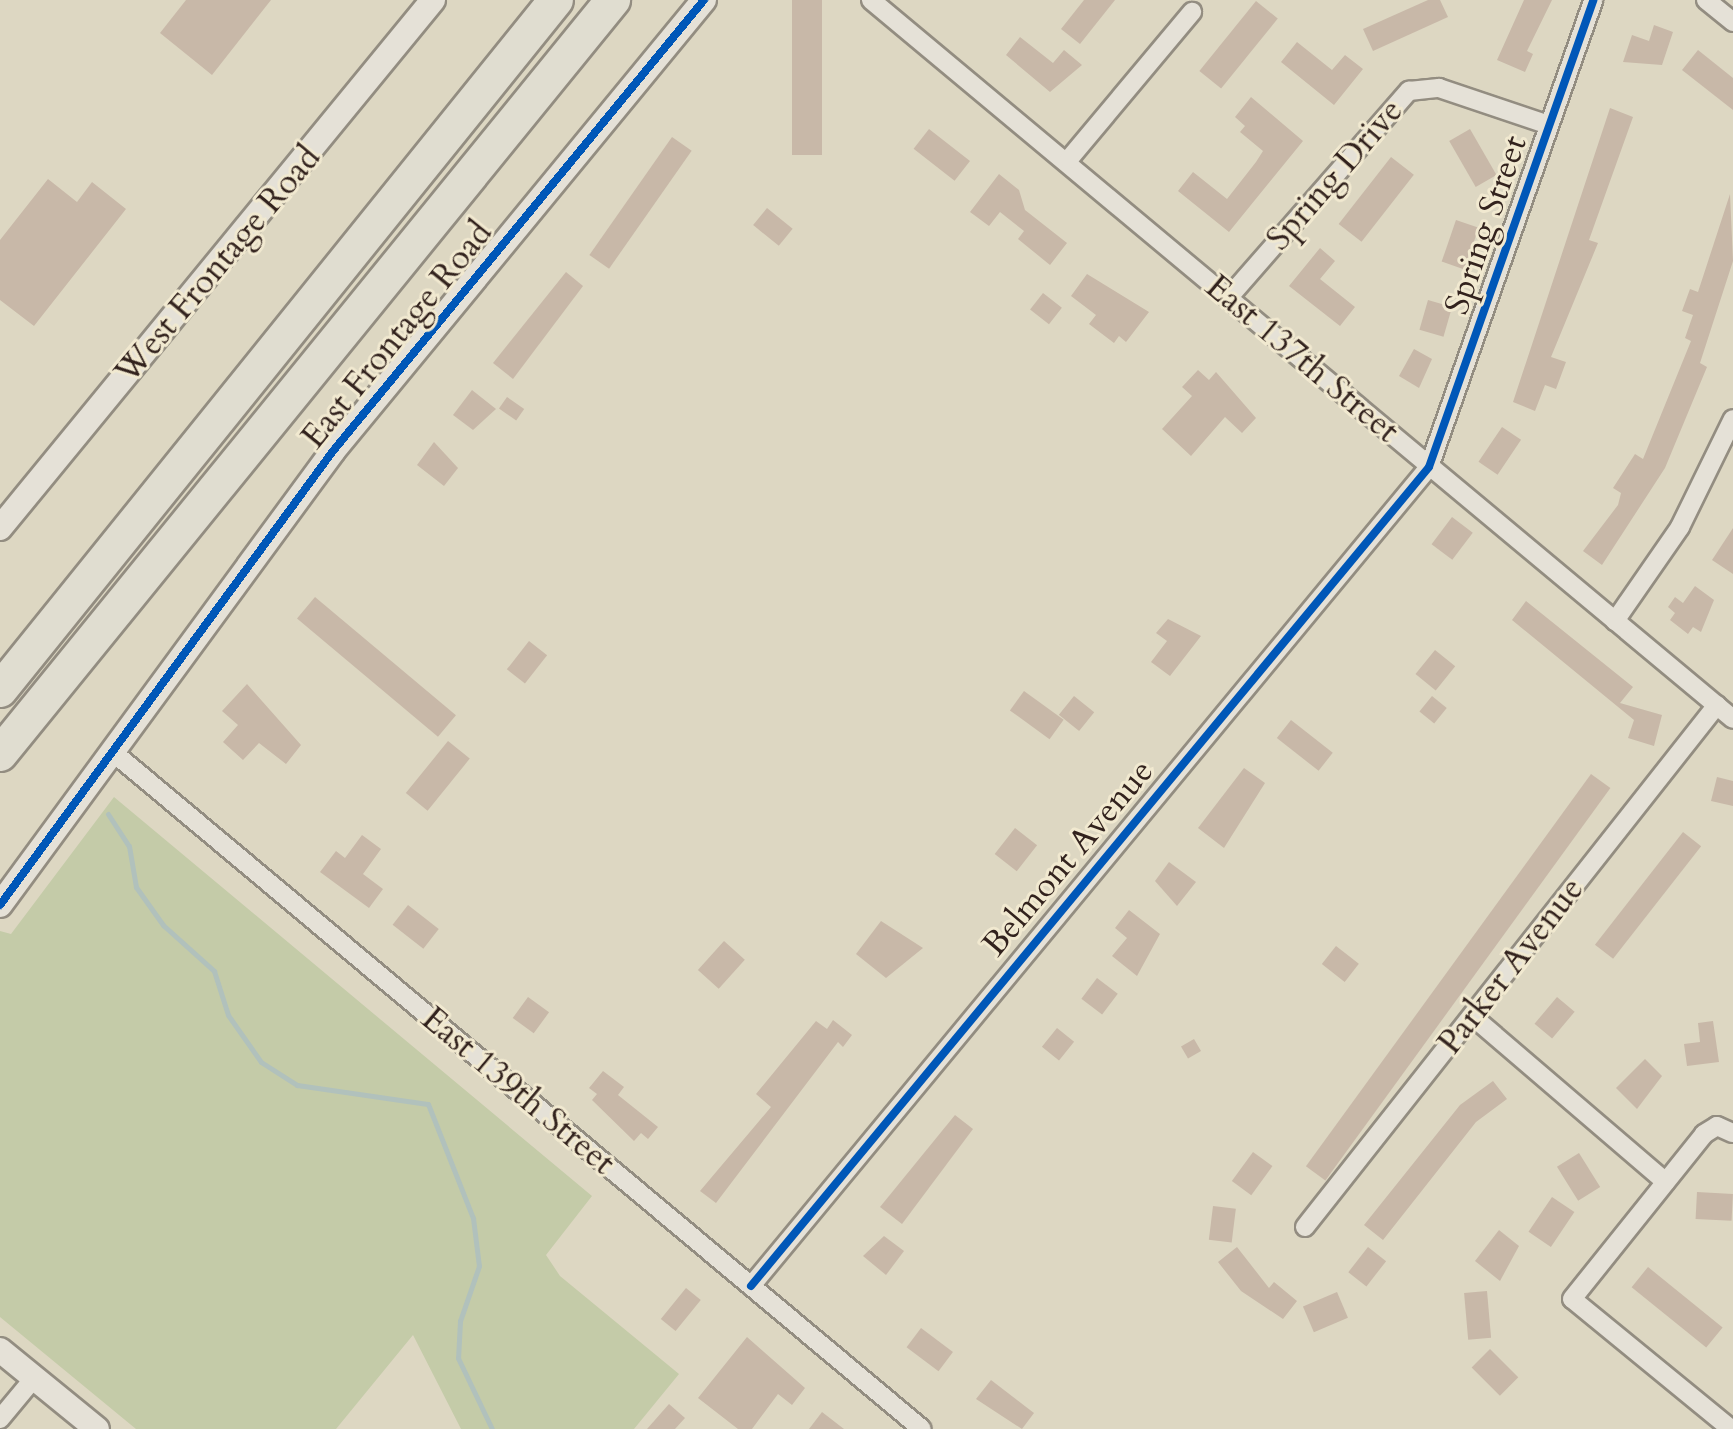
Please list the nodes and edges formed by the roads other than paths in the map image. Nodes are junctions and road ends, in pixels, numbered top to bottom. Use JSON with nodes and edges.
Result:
{"nodes":[{"id":1,"x":433,"y":0,"type":"edge"},
{"id":2,"x":556,"y":0,"type":"edge"},
{"id":3,"x":613,"y":0,"type":"edge"},
{"id":4,"x":704,"y":0,"type":"edge"},
{"id":5,"x":871,"y":0,"type":"edge"},
{"id":6,"x":1593,"y":0,"type":"edge"},
{"id":7,"x":1706,"y":0,"type":"edge"},
{"id":8,"x":1192,"y":12,"type":"dead end"},
{"id":9,"x":1733,"y":22,"type":"edge"},
{"id":10,"x":1549,"y":125,"type":"junction"},
{"id":11,"x":1069,"y":159,"type":"junction"},
{"id":12,"x":1229,"y":297,"type":"junction"},
{"id":13,"x":1733,"y":419,"type":"edge"},
{"id":14,"x":1429,"y":467,"type":"junction"},
{"id":15,"x":0,"y":528,"type":"edge"},
{"id":16,"x":1615,"y":621,"type":"junction"},
{"id":17,"x":0,"y":690,"type":"edge"},
{"id":18,"x":1717,"y":705,"type":"junction"},
{"id":19,"x":1733,"y":719,"type":"edge"},
{"id":20,"x":114,"y":753,"type":"junction"},
{"id":21,"x":0,"y":754,"type":"edge"},
{"id":22,"x":0,"y":905,"type":"edge"},
{"id":23,"x":1472,"y":1016,"type":"junction"},
{"id":24,"x":1725,"y":1129,"type":"edge"},
{"id":25,"x":1666,"y":1182,"type":"junction"},
{"id":26,"x":1305,"y":1227,"type":"dead end"},
{"id":27,"x":751,"y":1286,"type":"junction"},
{"id":28,"x":0,"y":1350,"type":"edge"},
{"id":29,"x":34,"y":1378,"type":"junction"},
{"id":30,"x":0,"y":1419,"type":"edge"},
{"id":31,"x":97,"y":1429,"type":"edge"},
{"id":32,"x":922,"y":1429,"type":"edge"},
{"id":33,"x":1731,"y":1429,"type":"edge"}],
"edges":[{"from":1,"to":15,"type":"street","name":"West Frontage Road"},
{"from":2,"to":17,"type":"highway"},
{"from":3,"to":21,"type":"highway"},
{"from":4,"to":20,"type":"street","name":"East Frontage Road"},
{"from":5,"to":11,"type":"street","name":"East 137th Street"},
{"from":6,"to":10,"type":"street","name":"Spring Street"},
{"from":7,"to":9,"type":"street"},
{"from":8,"to":11,"type":"street"},
{"from":10,"to":12,"type":"street","name":"Spring Drive"},
{"from":10,"to":14,"type":"street","name":"Spring Street"},
{"from":11,"to":12,"type":"street","name":"East 137th Street"},
{"from":12,"to":14,"type":"street","name":"East 137th Street"},
{"from":13,"to":16,"type":"street"},
{"from":14,"to":16,"type":"street","name":"East 137th Street"},
{"from":14,"to":27,"type":"street","name":"Belmont Avenue"},
{"from":16,"to":18,"type":"street","name":"East 137th Street"},
{"from":18,"to":19,"type":"street","name":"East 137th Street"},
{"from":18,"to":23,"type":"street","name":"Parker Avenue"},
{"from":20,"to":22,"type":"street","name":"East Frontage Road"},
{"from":20,"to":27,"type":"street","name":"East 139th Street"},
{"from":23,"to":25,"type":"street"},
{"from":23,"to":26,"type":"street","name":"Parker Avenue"},
{"from":24,"to":25,"type":"street"},
{"from":25,"to":33,"type":"street"},
{"from":27,"to":32,"type":"street","name":"East 139th Street"},
{"from":28,"to":29,"type":"street"},
{"from":29,"to":30,"type":"street"},
{"from":29,"to":31,"type":"street"}]}
